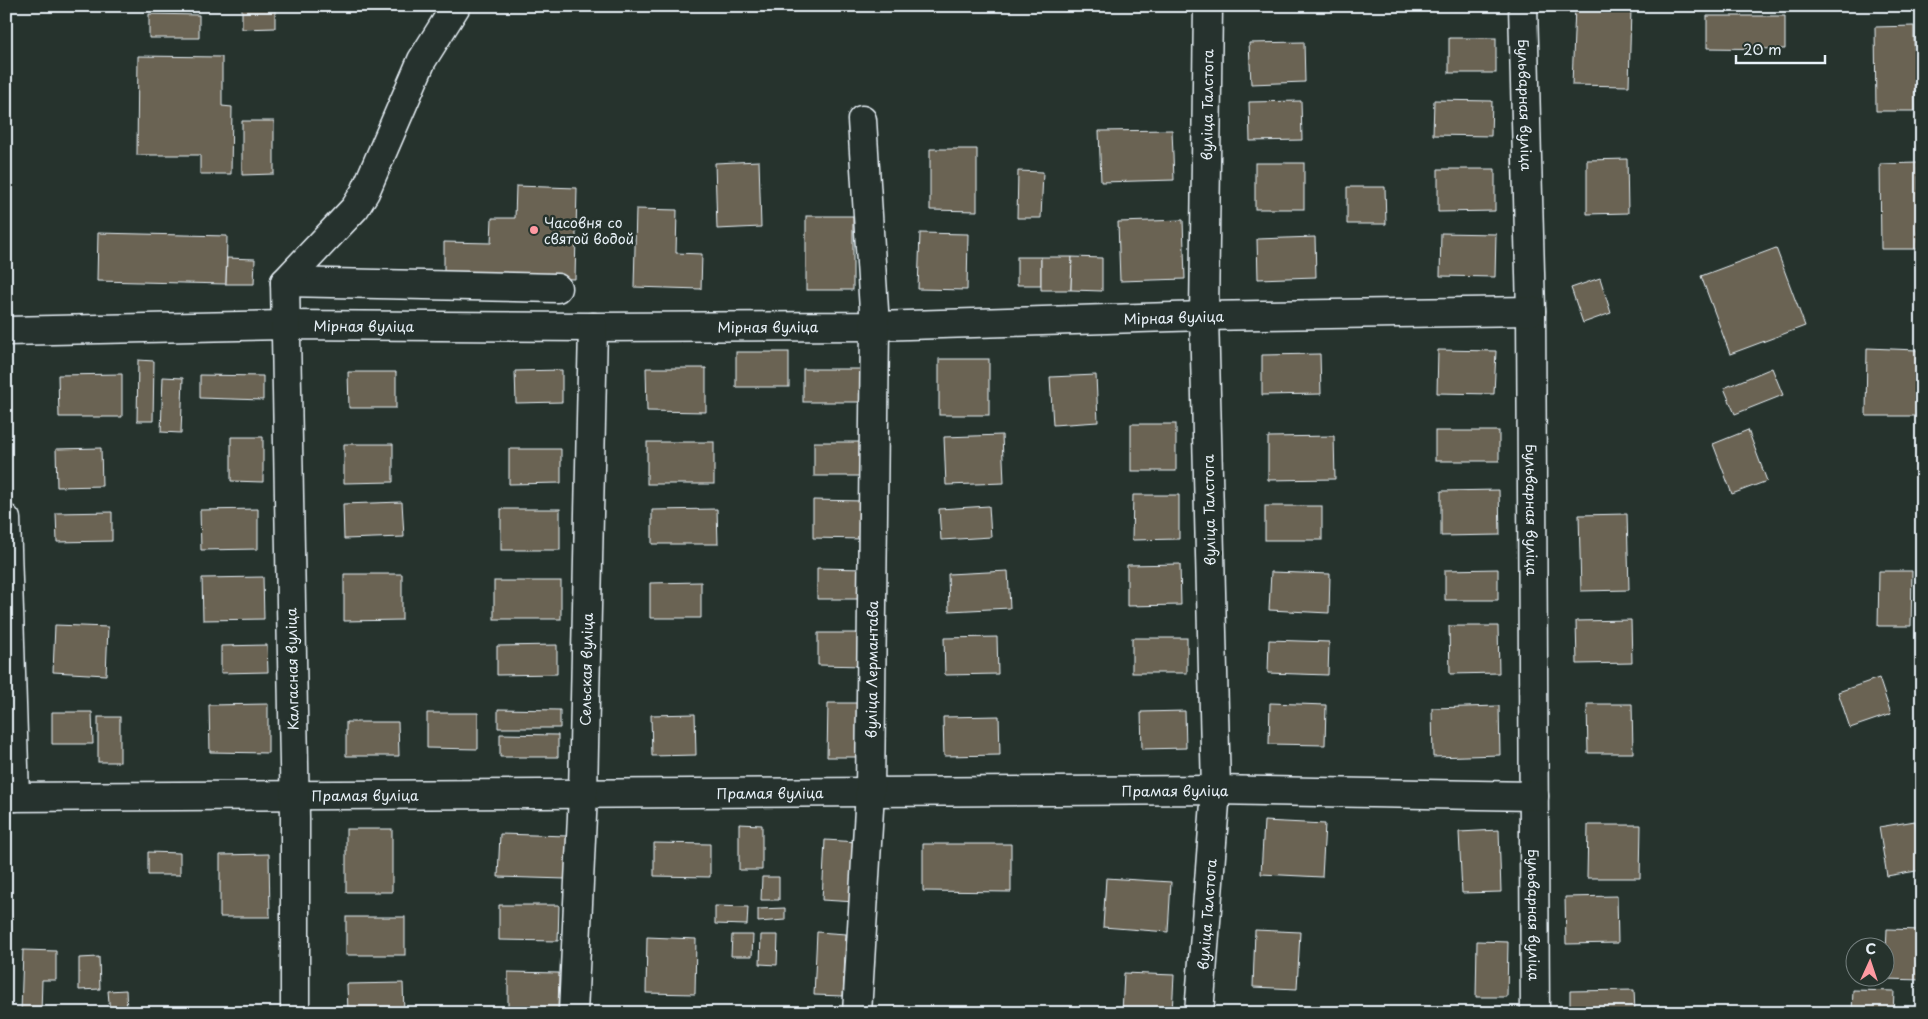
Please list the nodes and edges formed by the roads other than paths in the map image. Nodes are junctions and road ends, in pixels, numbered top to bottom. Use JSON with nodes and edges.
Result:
{"nodes":[{"id":1,"x":456,"y":6,"type":"edge"},
{"id":2,"x":1208,"y":6,"type":"edge"},
{"id":3,"x":1523,"y":6,"type":"edge"},
{"id":4,"x":862,"y":120,"type":"dead end"},
{"id":5,"x":285,"y":282,"type":"junction"},
{"id":6,"x":557,"y":288,"type":"dead end"},
{"id":7,"x":1531,"y":312,"type":"junction"},
{"id":8,"x":1204,"y":316,"type":"junction"},
{"id":9,"x":285,"y":326,"type":"junction"},
{"id":10,"x":875,"y":326,"type":"junction"},
{"id":11,"x":593,"y":327,"type":"junction"},
{"id":12,"x":6,"y":331,"type":"edge"},
{"id":13,"x":6,"y":519,"type":"edge"},
{"id":14,"x":1216,"y":790,"type":"junction"},
{"id":15,"x":870,"y":792,"type":"junction"},
{"id":16,"x":583,"y":794,"type":"junction"},
{"id":17,"x":294,"y":795,"type":"junction"},
{"id":18,"x":1534,"y":796,"type":"junction"},
{"id":19,"x":11,"y":797,"type":"edge"},
{"id":20,"x":295,"y":1013,"type":"edge"},
{"id":21,"x":573,"y":1013,"type":"edge"},
{"id":22,"x":857,"y":1013,"type":"edge"},
{"id":23,"x":1198,"y":1013,"type":"edge"},
{"id":24,"x":1534,"y":1013,"type":"edge"}],
"edges":[{"from":1,"to":5,"type":"street"},
{"from":2,"to":8,"type":"street","name":"вуліца Талстога"},
{"from":3,"to":7,"type":"street","name":"Бульварная вуліца"},
{"from":4,"to":10,"type":"street","name":"вуліца Лермантава"},
{"from":5,"to":6,"type":"street"},
{"from":5,"to":9,"type":"street","name":"Калгасная вуліца"},
{"from":7,"to":8,"type":"street","name":"Мірная вуліца"},
{"from":7,"to":18,"type":"street","name":"Бульварная вуліца"},
{"from":8,"to":10,"type":"street","name":"Мірная вуліца"},
{"from":8,"to":14,"type":"street","name":"вуліца Талстога"},
{"from":9,"to":11,"type":"street","name":"Мірная вуліца"},
{"from":9,"to":12,"type":"street","name":"Мірная вуліца"},
{"from":9,"to":17,"type":"street","name":"Калгасная вуліца"},
{"from":10,"to":11,"type":"street","name":"Мірная вуліца"},
{"from":10,"to":15,"type":"street","name":"вуліца Лермантава"},
{"from":11,"to":16,"type":"street","name":"Сельская вуліца"},
{"from":13,"to":19,"type":"street"},
{"from":14,"to":15,"type":"street","name":"Прамая вуліца"},
{"from":14,"to":18,"type":"street","name":"Прамая вуліца"},
{"from":14,"to":23,"type":"street","name":"вуліца Талстога"},
{"from":15,"to":16,"type":"street","name":"Прамая вуліца"},
{"from":15,"to":22,"type":"street","name":"вуліца Лермантава"},
{"from":16,"to":17,"type":"street","name":"Прамая вуліца"},
{"from":16,"to":21,"type":"street","name":"Сельская вуліца"},
{"from":17,"to":19,"type":"street","name":"Прамая вуліца"},
{"from":17,"to":20,"type":"street","name":"Калгасная вуліца"},
{"from":18,"to":24,"type":"street","name":"Бульварная вуліца"}]}
